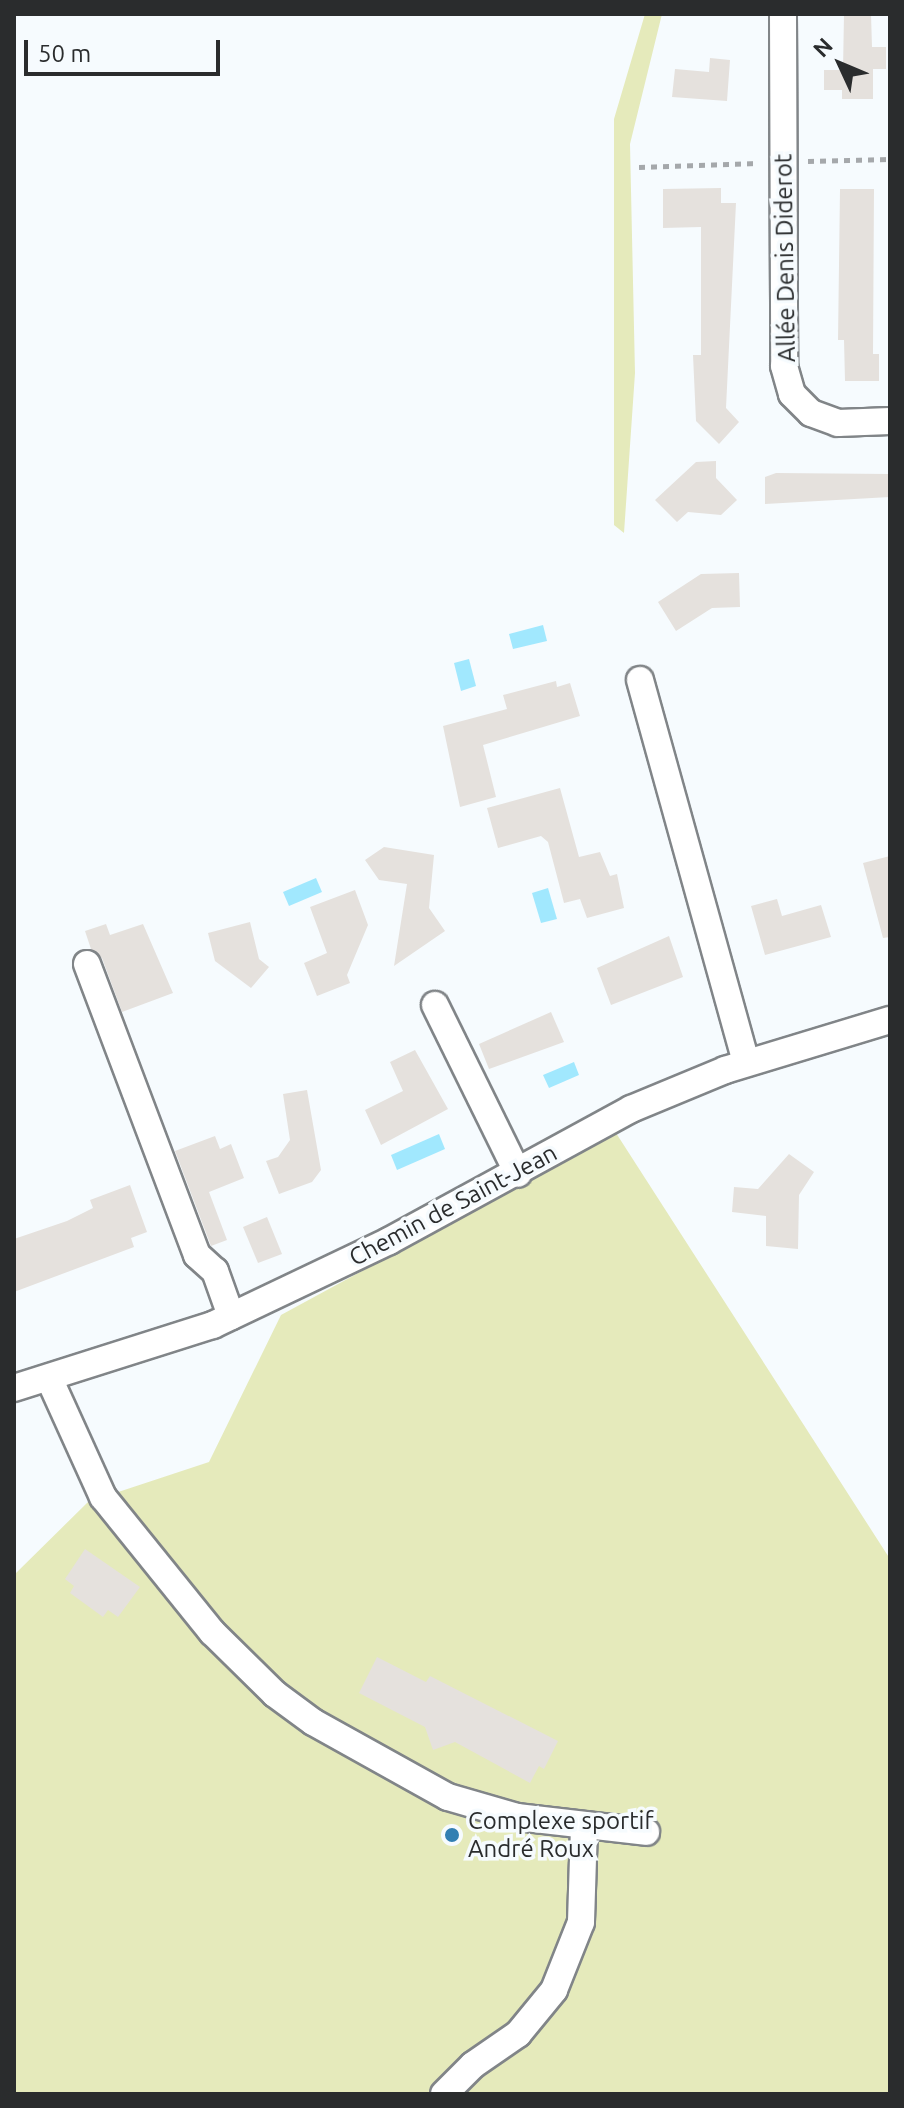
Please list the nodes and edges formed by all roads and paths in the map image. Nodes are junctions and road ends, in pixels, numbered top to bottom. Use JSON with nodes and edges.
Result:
{"nodes":[{"id":1,"x":783,"y":14,"type":"edge"},
{"id":2,"x":890,"y":421,"type":"edge"},
{"id":3,"x":640,"y":680,"type":"dead end"},
{"id":4,"x":87,"y":964,"type":"dead end"},
{"id":5,"x":435,"y":1005,"type":"dead end"},
{"id":6,"x":890,"y":1020,"type":"edge"},
{"id":7,"x":746,"y":1063,"type":"junction"},
{"id":8,"x":518,"y":1174,"type":"junction"},
{"id":9,"x":231,"y":1316,"type":"junction"},
{"id":10,"x":49,"y":1378,"type":"junction"},
{"id":11,"x":14,"y":1388,"type":"edge"},
{"id":12,"x":584,"y":1827,"type":"junction"},
{"id":13,"x":646,"y":1832,"type":"dead end"},
{"id":14,"x":444,"y":2094,"type":"edge"}],
"edges":[{"from":1,"to":2,"type":"street","name":"Allée Denis Diderot"},
{"from":3,"to":7,"type":"street"},
{"from":4,"to":9,"type":"street"},
{"from":5,"to":8,"type":"street"},
{"from":6,"to":7,"type":"street","name":"Chemin de Saint-Jean"},
{"from":7,"to":8,"type":"street","name":"Chemin de Saint-Jean"},
{"from":8,"to":9,"type":"street","name":"Chemin de Saint-Jean"},
{"from":9,"to":10,"type":"street","name":"Chemin de Saint-Jean"},
{"from":10,"to":11,"type":"street","name":"Chemin de Saint-Jean"},
{"from":10,"to":12,"type":"street"},
{"from":12,"to":13,"type":"street"},
{"from":12,"to":14,"type":"street"}]}
